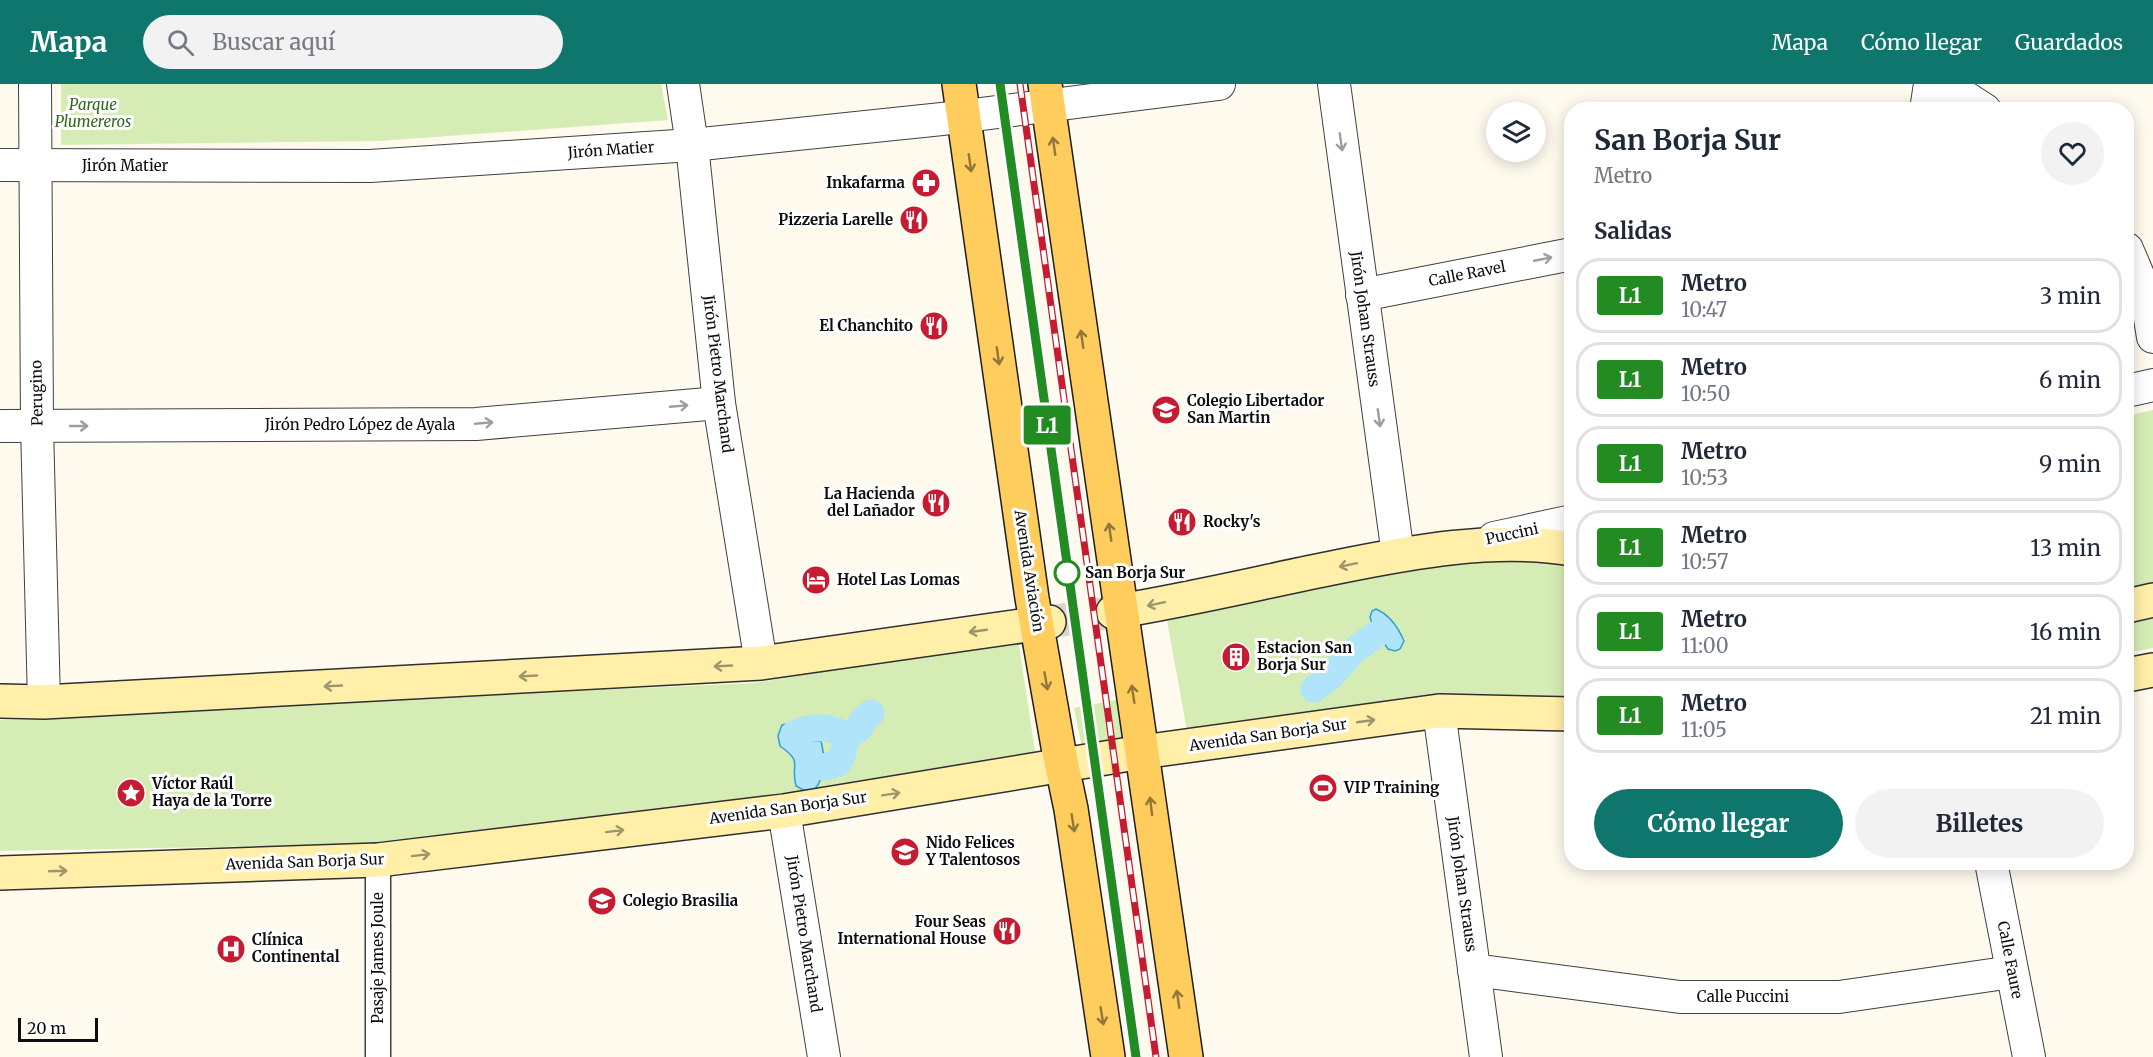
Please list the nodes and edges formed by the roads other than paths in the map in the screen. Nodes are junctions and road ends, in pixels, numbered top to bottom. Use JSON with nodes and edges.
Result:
{"nodes":[{"id":1,"x":35,"y":84,"type":"edge"},
{"id":2,"x":683,"y":84,"type":"edge"},
{"id":3,"x":959,"y":84,"type":"edge"},
{"id":4,"x":1219,"y":84,"type":"edge"},
{"id":5,"x":1334,"y":84,"type":"edge"},
{"id":6,"x":1930,"y":84,"type":"edge"},
{"id":7,"x":1945,"y":84,"type":"edge"},
{"id":8,"x":1046,"y":95,"type":"edge"},
{"id":9,"x":1927,"y":102,"type":"edge"},
{"id":10,"x":1973,"y":102,"type":"edge"},
{"id":11,"x":964,"y":116,"type":"junction"},
{"id":12,"x":692,"y":145,"type":"junction"},
{"id":13,"x":0,"y":165,"type":"edge"},
{"id":14,"x":34,"y":166,"type":"junction"},
{"id":15,"x":1564,"y":256,"type":"edge"},
{"id":16,"x":2134,"y":266,"type":"edge"},
{"id":17,"x":1362,"y":295,"type":"junction"},
{"id":18,"x":2153,"y":337,"type":"edge"},
{"id":19,"x":2153,"y":385,"type":"edge"},
{"id":20,"x":2134,"y":389,"type":"edge"},
{"id":21,"x":719,"y":403,"type":"junction"},
{"id":22,"x":0,"y":426,"type":"edge"},
{"id":23,"x":37,"y":426,"type":"junction"},
{"id":24,"x":1564,"y":523,"type":"edge"},
{"id":25,"x":1452,"y":547,"type":"junction"},
{"id":26,"x":1564,"y":548,"type":"edge"},
{"id":27,"x":1398,"y":555,"type":"junction"},
{"id":28,"x":2153,"y":600,"type":"edge"},
{"id":29,"x":2134,"y":604,"type":"edge"},
{"id":30,"x":1117,"y":611,"type":"junction"},
{"id":31,"x":1043,"y":623,"type":"junction"},
{"id":32,"x":761,"y":663,"type":"junction"},
{"id":33,"x":2153,"y":670,"type":"edge"},
{"id":34,"x":2134,"y":674,"type":"edge"},
{"id":35,"x":0,"y":701,"type":"edge"},
{"id":36,"x":44,"y":702,"type":"junction"},
{"id":37,"x":1439,"y":711,"type":"junction"},
{"id":38,"x":1564,"y":714,"type":"edge"},
{"id":39,"x":1142,"y":752,"type":"junction"},
{"id":40,"x":1061,"y":766,"type":"junction"},
{"id":41,"x":784,"y":811,"type":"junction"},
{"id":42,"x":378,"y":860,"type":"junction"},
{"id":43,"x":1993,"y":870,"type":"edge"},
{"id":44,"x":0,"y":873,"type":"edge"},
{"id":45,"x":1474,"y":970,"type":"junction"},
{"id":46,"x":2012,"y":972,"type":"junction"},
{"id":47,"x":378,"y":1057,"type":"edge"},
{"id":48,"x":824,"y":1057,"type":"edge"},
{"id":49,"x":1108,"y":1057,"type":"edge"},
{"id":50,"x":1186,"y":1057,"type":"edge"},
{"id":51,"x":1486,"y":1057,"type":"edge"},
{"id":52,"x":2029,"y":1057,"type":"edge"}],
"edges":[{"from":1,"to":14,"type":"street","name":"Perugino"},
{"from":2,"to":12,"type":"street","name":"Jirón Pietro Marchand"},
{"from":3,"to":11,"type":"main road","name":"Avenida Aviación"},
{"from":4,"to":8,"type":"street","name":"Jirón Matier"},
{"from":5,"to":17,"type":"street","name":"Jirón Johan Strauss","one_way":true},
{"from":6,"to":9,"type":"street"},
{"from":7,"to":10,"type":"street"},
{"from":8,"to":11,"type":"street","name":"Jirón Matier"},
{"from":30,"to":8,"type":"main road","one_way":true},
{"from":11,"to":12,"type":"street","name":"Jirón Matier"},
{"from":11,"to":31,"type":"main road","name":"Avenida Aviación","one_way":true},
{"from":12,"to":14,"type":"street","name":"Jirón Matier"},
{"from":12,"to":21,"type":"street","name":"Jirón Pietro Marchand"},
{"from":13,"to":14,"type":"street","name":"Jirón Matier"},
{"from":14,"to":23,"type":"street","name":"Perugino"},
{"from":17,"to":15,"type":"street","name":"Calle Ravel","one_way":true},
{"from":16,"to":18,"type":"street"},
{"from":17,"to":27,"type":"street","name":"Jirón Johan Strauss","one_way":true},
{"from":19,"to":20,"type":"street"},
{"from":23,"to":21,"type":"street","name":"Jirón Pedro López de Ayala","one_way":true},
{"from":21,"to":32,"type":"street","name":"Jirón Pietro Marchand"},
{"from":22,"to":23,"type":"street","name":"Jirón Pedro López de Ayala"},
{"from":23,"to":36,"type":"street","name":"Perugino"},
{"from":24,"to":25,"type":"street","name":"Puccini"},
{"from":25,"to":26,"type":"main road"},
{"from":25,"to":27,"type":"main road"},
{"from":27,"to":30,"type":"main road","one_way":true},
{"from":28,"to":29,"type":"main road"},
{"from":39,"to":30,"type":"main road","one_way":true},
{"from":31,"to":32,"type":"main road","one_way":true},
{"from":31,"to":40,"type":"main road","name":"Avenida Aviación","one_way":true},
{"from":32,"to":36,"type":"main road","one_way":true},
{"from":33,"to":34,"type":"main road"},
{"from":35,"to":36,"type":"main road"},
{"from":37,"to":38,"type":"main road","name":"Avenida San Borja Sur"},
{"from":39,"to":37,"type":"main road","name":"Avenida San Borja Sur","one_way":true},
{"from":37,"to":45,"type":"street","name":"Jirón Johan Strauss"},
{"from":39,"to":40,"type":"main road","name":"Avenida San Borja Sur"},
{"from":50,"to":39,"type":"main road","one_way":true},
{"from":41,"to":40,"type":"main road","name":"Avenida San Borja Sur","one_way":true},
{"from":40,"to":49,"type":"main road","name":"Avenida Aviación","one_way":true},
{"from":42,"to":41,"type":"main road","name":"Avenida San Borja Sur","one_way":true},
{"from":41,"to":48,"type":"street","name":"Jirón Pietro Marchand"},
{"from":44,"to":42,"type":"main road","name":"Avenida San Borja Sur","one_way":true},
{"from":42,"to":47,"type":"street","name":"Pasaje James Joule"},
{"from":43,"to":46,"type":"street","name":"Calle Faure"},
{"from":45,"to":46,"type":"street","name":"Calle Puccini"},
{"from":45,"to":51,"type":"street","name":"Jirón Johan Strauss"},
{"from":46,"to":52,"type":"street","name":"Calle Faure"}]}
